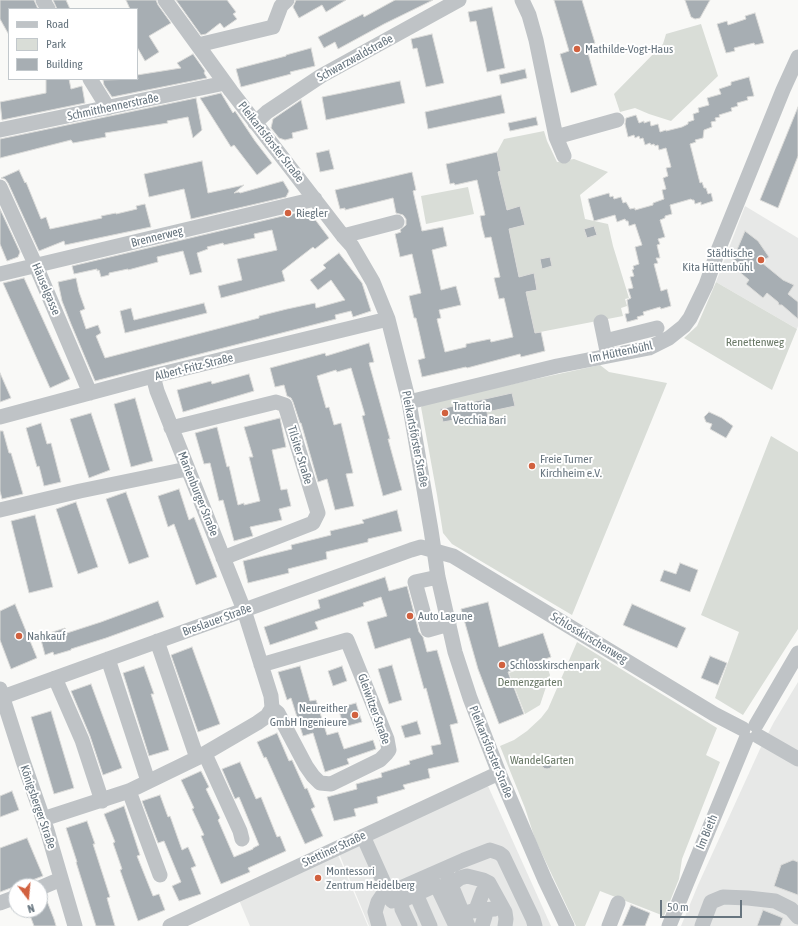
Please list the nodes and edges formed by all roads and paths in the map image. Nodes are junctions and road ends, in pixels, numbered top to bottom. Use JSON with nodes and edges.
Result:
{"nodes":[{"id":1,"x":165,"y":0,"type":"edge"},
{"id":2,"x":287,"y":0,"type":"edge"},
{"id":3,"x":459,"y":0,"type":"edge"},
{"id":4,"x":522,"y":0,"type":"edge"},
{"id":5,"x":438,"y":5,"type":"edge"},
{"id":6,"x":198,"y":45,"type":"junction"},
{"id":7,"x":798,"y":57,"type":"edge"},
{"id":8,"x":91,"y":80,"type":"edge"},
{"id":9,"x":225,"y":83,"type":"junction"},
{"id":10,"x":108,"y":108,"type":"junction"},
{"id":11,"x":617,"y":120,"type":"dead end"},
{"id":12,"x":255,"y":123,"type":"junction"},
{"id":13,"x":0,"y":130,"type":"edge"},
{"id":14,"x":556,"y":137,"type":"junction"},
{"id":15,"x":564,"y":156,"type":"dead end"},
{"id":16,"x":0,"y":187,"type":"edge"},
{"id":17,"x":315,"y":199,"type":"junction"},
{"id":18,"x":397,"y":222,"type":"dead end"},
{"id":19,"x":347,"y":241,"type":"junction"},
{"id":20,"x":36,"y":266,"type":"junction"},
{"id":21,"x":0,"y":274,"type":"edge"},
{"id":22,"x":387,"y":316,"type":"junction"},
{"id":23,"x":601,"y":322,"type":"dead end"},
{"id":24,"x":657,"y":328,"type":"dead end"},
{"id":25,"x":605,"y":341,"type":"junction"},
{"id":26,"x":608,"y":356,"type":"junction"},
{"id":27,"x":154,"y":376,"type":"junction"},
{"id":28,"x":90,"y":393,"type":"junction"},
{"id":29,"x":409,"y":402,"type":"junction"},
{"id":30,"x":0,"y":417,"type":"edge"},
{"id":31,"x":172,"y":428,"type":"junction"},
{"id":32,"x":187,"y":468,"type":"junction"},
{"id":33,"x":0,"y":510,"type":"edge"},
{"id":34,"x":434,"y":550,"type":"junction"},
{"id":35,"x":223,"y":558,"type":"junction"},
{"id":36,"x":438,"y":577,"type":"junction"},
{"id":37,"x":244,"y":610,"type":"junction"},
{"id":38,"x":449,"y":624,"type":"junction"},
{"id":39,"x":157,"y":641,"type":"junction"},
{"id":40,"x":798,"y":653,"type":"edge"},
{"id":41,"x":108,"y":659,"type":"junction"},
{"id":42,"x":260,"y":665,"type":"junction"},
{"id":43,"x":55,"y":678,"type":"junction"},
{"id":44,"x":1,"y":694,"type":"edge"},
{"id":45,"x":272,"y":708,"type":"junction"},
{"id":46,"x":6,"y":727,"type":"edge"},
{"id":47,"x":751,"y":732,"type":"junction"},
{"id":48,"x":201,"y":756,"type":"junction"},
{"id":49,"x":798,"y":760,"type":"edge"},
{"id":50,"x":499,"y":773,"type":"junction"},
{"id":51,"x":148,"y":781,"type":"junction"},
{"id":52,"x":129,"y":791,"type":"junction"},
{"id":53,"x":102,"y":801,"type":"junction"},
{"id":54,"x":43,"y":819,"type":"junction"},
{"id":55,"x":363,"y":836,"type":"junction"},
{"id":56,"x":242,"y":839,"type":"dead end"},
{"id":57,"x":464,"y":860,"type":"junction"},
{"id":58,"x":447,"y":868,"type":"junction"},
{"id":59,"x":160,"y":875,"type":"dead end"},
{"id":60,"x":61,"y":879,"type":"junction"},
{"id":61,"x":455,"y":884,"type":"junction"},
{"id":62,"x":48,"y":885,"type":"edge"},
{"id":63,"x":483,"y":891,"type":"dead end"},
{"id":64,"x":388,"y":893,"type":"junction"},
{"id":65,"x":416,"y":894,"type":"junction"},
{"id":66,"x":618,"y":903,"type":"dead end"},
{"id":67,"x":501,"y":906,"type":"junction"},
{"id":68,"x":470,"y":917,"type":"edge"},
{"id":69,"x":798,"y":917,"type":"edge"},
{"id":70,"x":428,"y":922,"type":"edge"},
{"id":71,"x":75,"y":926,"type":"edge"},
{"id":72,"x":170,"y":926,"type":"edge"},
{"id":73,"x":380,"y":926,"type":"edge"},
{"id":74,"x":402,"y":926,"type":"edge"},
{"id":75,"x":410,"y":926,"type":"edge"},
{"id":76,"x":482,"y":926,"type":"edge"},
{"id":77,"x":505,"y":926,"type":"edge"},
{"id":78,"x":535,"y":926,"type":"edge"},
{"id":79,"x":567,"y":926,"type":"edge"},
{"id":80,"x":610,"y":926,"type":"edge"},
{"id":81,"x":669,"y":926,"type":"edge"},
{"id":82,"x":702,"y":926,"type":"edge"}],
"edges":[{"from":1,"to":6,"type":"street","name":"Pleikartsförster Straße"},
{"from":2,"to":6,"type":"street"},
{"from":3,"to":5,"type":"street","name":"Schwarzwaldstraße"},
{"from":4,"to":14,"type":"street"},
{"from":5,"to":12,"type":"street","name":"Schwarzwaldstraße"},
{"from":6,"to":9,"type":"street","name":"Pleikartsförster Straße"},
{"from":7,"to":26,"type":"street","name":"Im Hüttenbühl"},
{"from":8,"to":10,"type":"street"},
{"from":9,"to":10,"type":"street","name":"Schmitthennerstraße"},
{"from":9,"to":12,"type":"street","name":"Pleikartsförster Straße"},
{"from":10,"to":13,"type":"street","name":"Schmitthennerstraße"},
{"from":11,"to":14,"type":"street"},
{"from":12,"to":17,"type":"street","name":"Pleikartsförster Straße"},
{"from":14,"to":15,"type":"street"},
{"from":16,"to":20,"type":"street","name":"Häuselgasse"},
{"from":17,"to":19,"type":"street","name":"Pleikartsförster Straße"},
{"from":17,"to":20,"type":"street","name":"Brennerweg"},
{"from":18,"to":19,"type":"street"},
{"from":19,"to":22,"type":"street","name":"Pleikartsförster Straße"},
{"from":20,"to":21,"type":"street","name":"Brennerweg"},
{"from":20,"to":28,"type":"street","name":"Häuselgasse"},
{"from":22,"to":27,"type":"street","name":"Albert-Fritz-Straße"},
{"from":22,"to":29,"type":"street","name":"Pleikartsförster Straße"},
{"from":23,"to":25,"type":"street"},
{"from":24,"to":25,"type":"street"},
{"from":25,"to":26,"type":"street"},
{"from":26,"to":29,"type":"street","name":"Im Hüttenbühl"},
{"from":27,"to":28,"type":"street","name":"Albert-Fritz-Straße"},
{"from":27,"to":31,"type":"street","name":"Marienburger Straße"},
{"from":28,"to":30,"type":"street","name":"Albert-Fritz-Straße"},
{"from":29,"to":34,"type":"street","name":"Pleikartsförster Straße"},
{"from":31,"to":32,"type":"street","name":"Marienburger Straße"},
{"from":31,"to":35,"type":"street","name":"Tilsiter Straße"},
{"from":32,"to":33,"type":"street"},
{"from":32,"to":35,"type":"street","name":"Marienburger Straße"},
{"from":34,"to":36,"type":"street","name":"Pleikartsförster Straße"},
{"from":34,"to":37,"type":"street","name":"Breslauer Straße"},
{"from":34,"to":47,"type":"street","name":"Schlosskirschenweg"},
{"from":35,"to":37,"type":"street","name":"Marienburger Straße"},
{"from":36,"to":38,"type":"street","name":"Pleikartsförster Straße"},
{"from":36,"to":38,"type":"street"},
{"from":37,"to":39,"type":"street","name":"Breslauer Straße"},
{"from":37,"to":42,"type":"street","name":"Marienburger Straße"},
{"from":38,"to":50,"type":"street","name":"Pleikartsförster Straße"},
{"from":39,"to":41,"type":"street","name":"Breslauer Straße"},
{"from":39,"to":48,"type":"street"},
{"from":40,"to":47,"type":"street","name":"Im Bieth"},
{"from":41,"to":43,"type":"street","name":"Breslauer Straße"},
{"from":41,"to":51,"type":"street"},
{"from":42,"to":45,"type":"street","name":"Marienburger Straße"},
{"from":42,"to":45,"type":"street","name":"Gleiwitzer Straße"},
{"from":43,"to":44,"type":"street","name":"Breslauer Straße"},
{"from":43,"to":53,"type":"street"},
{"from":44,"to":46,"type":"street","name":"Königsberger Straße"},
{"from":45,"to":48,"type":"street"},
{"from":46,"to":54,"type":"street","name":"Königsberger Straße"},
{"from":47,"to":49,"type":"street","name":"Schlosskirschenweg"},
{"from":47,"to":81,"type":"street","name":"Im Bieth"},
{"from":48,"to":51,"type":"street"},
{"from":48,"to":56,"type":"street"},
{"from":50,"to":55,"type":"street","name":"Stettiner Straße"},
{"from":50,"to":79,"type":"street","name":"Pleikartsförster Straße"},
{"from":51,"to":52,"type":"street"},
{"from":52,"to":53,"type":"street"},
{"from":52,"to":59,"type":"street"},
{"from":53,"to":54,"type":"street"},
{"from":54,"to":60,"type":"street","name":"Königsberger Straße"},
{"from":55,"to":64,"type":"street"},
{"from":55,"to":72,"type":"street","name":"Stettiner Straße"},
{"from":57,"to":58,"type":"street"},
{"from":57,"to":61,"type":"street"},
{"from":57,"to":78,"type":"street"},
{"from":58,"to":61,"type":"street"},
{"from":58,"to":64,"type":"street"},
{"from":60,"to":62,"type":"street"},
{"from":60,"to":71,"type":"street","name":"Königsberger Straße"},
{"from":61,"to":65,"type":"street"},
{"from":61,"to":67,"type":"street"},
{"from":61,"to":68,"type":"street"},
{"from":61,"to":70,"type":"street"},
{"from":63,"to":68,"type":"street"},
{"from":64,"to":73,"type":"street"},
{"from":64,"to":74,"type":"street"},
{"from":65,"to":70,"type":"street"},
{"from":65,"to":75,"type":"street"},
{"from":66,"to":80,"type":"street"},
{"from":67,"to":68,"type":"street"},
{"from":67,"to":77,"type":"street"},
{"from":68,"to":76,"type":"street"},
{"from":69,"to":82,"type":"street"}]}
